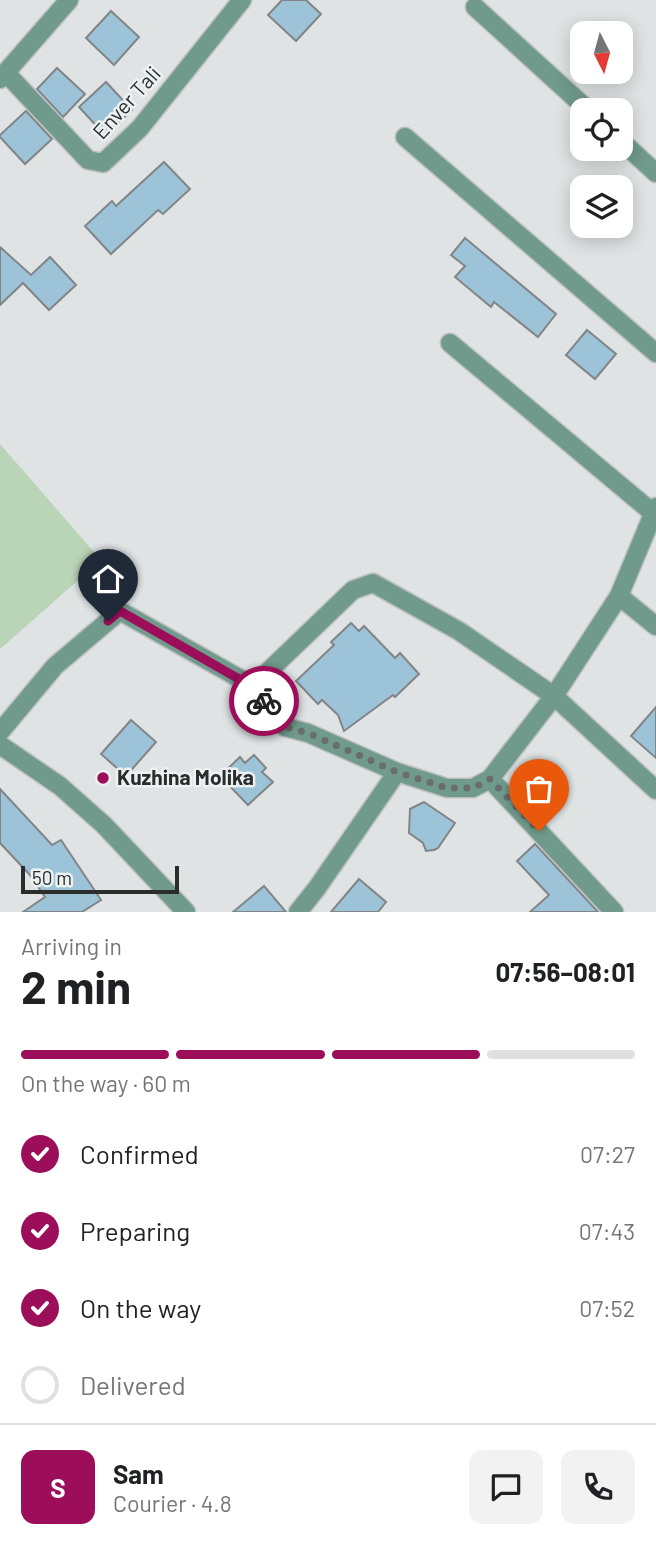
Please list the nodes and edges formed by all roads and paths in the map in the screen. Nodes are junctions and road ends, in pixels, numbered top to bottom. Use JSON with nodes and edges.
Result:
{"nodes":[{"id":1,"x":69,"y":0,"type":"edge"},
{"id":2,"x":242,"y":0,"type":"edge"},
{"id":3,"x":475,"y":7,"type":"dead end"},
{"id":4,"x":3,"y":76,"type":"edge"},
{"id":5,"x":575,"y":98,"type":"edge"},
{"id":6,"x":405,"y":136,"type":"dead end"},
{"id":7,"x":633,"y":152,"type":"edge"},
{"id":8,"x":656,"y":173,"type":"edge"},
{"id":9,"x":450,"y":343,"type":"dead end"},
{"id":10,"x":656,"y":352,"type":"edge"},
{"id":11,"x":655,"y":510,"type":"edge"},
{"id":12,"x":619,"y":596,"type":"junction"},
{"id":13,"x":656,"y":626,"type":"edge"},
{"id":14,"x":253,"y":687,"type":"junction"},
{"id":15,"x":554,"y":696,"type":"junction"},
{"id":16,"x":0,"y":732,"type":"edge"},
{"id":17,"x":0,"y":746,"type":"edge"},
{"id":18,"x":397,"y":772,"type":"junction"},
{"id":19,"x":490,"y":779,"type":"junction"},
{"id":20,"x":656,"y":790,"type":"edge"},
{"id":21,"x":187,"y":912,"type":"edge"},
{"id":22,"x":298,"y":912,"type":"edge"},
{"id":23,"x":614,"y":912,"type":"edge"}],
"edges":[{"from":1,"to":4,"type":"street","name":"Enver Tali"},
{"from":2,"to":4,"type":"street","name":"Enver Tali"},
{"from":3,"to":5,"type":"street"},
{"from":6,"to":10,"type":"street"},
{"from":7,"to":8,"type":"street"},
{"from":9,"to":11,"type":"street"},
{"from":11,"to":12,"type":"street"},
{"from":12,"to":13,"type":"street"},
{"from":12,"to":15,"type":"street"},
{"from":14,"to":15,"type":"street"},
{"from":14,"to":16,"type":"street"},
{"from":14,"to":18,"type":"street"},
{"from":15,"to":19,"type":"street"},
{"from":15,"to":20,"type":"street"},
{"from":17,"to":21,"type":"street"},
{"from":18,"to":19,"type":"street"},
{"from":18,"to":22,"type":"street"},
{"from":19,"to":23,"type":"street"}]}
